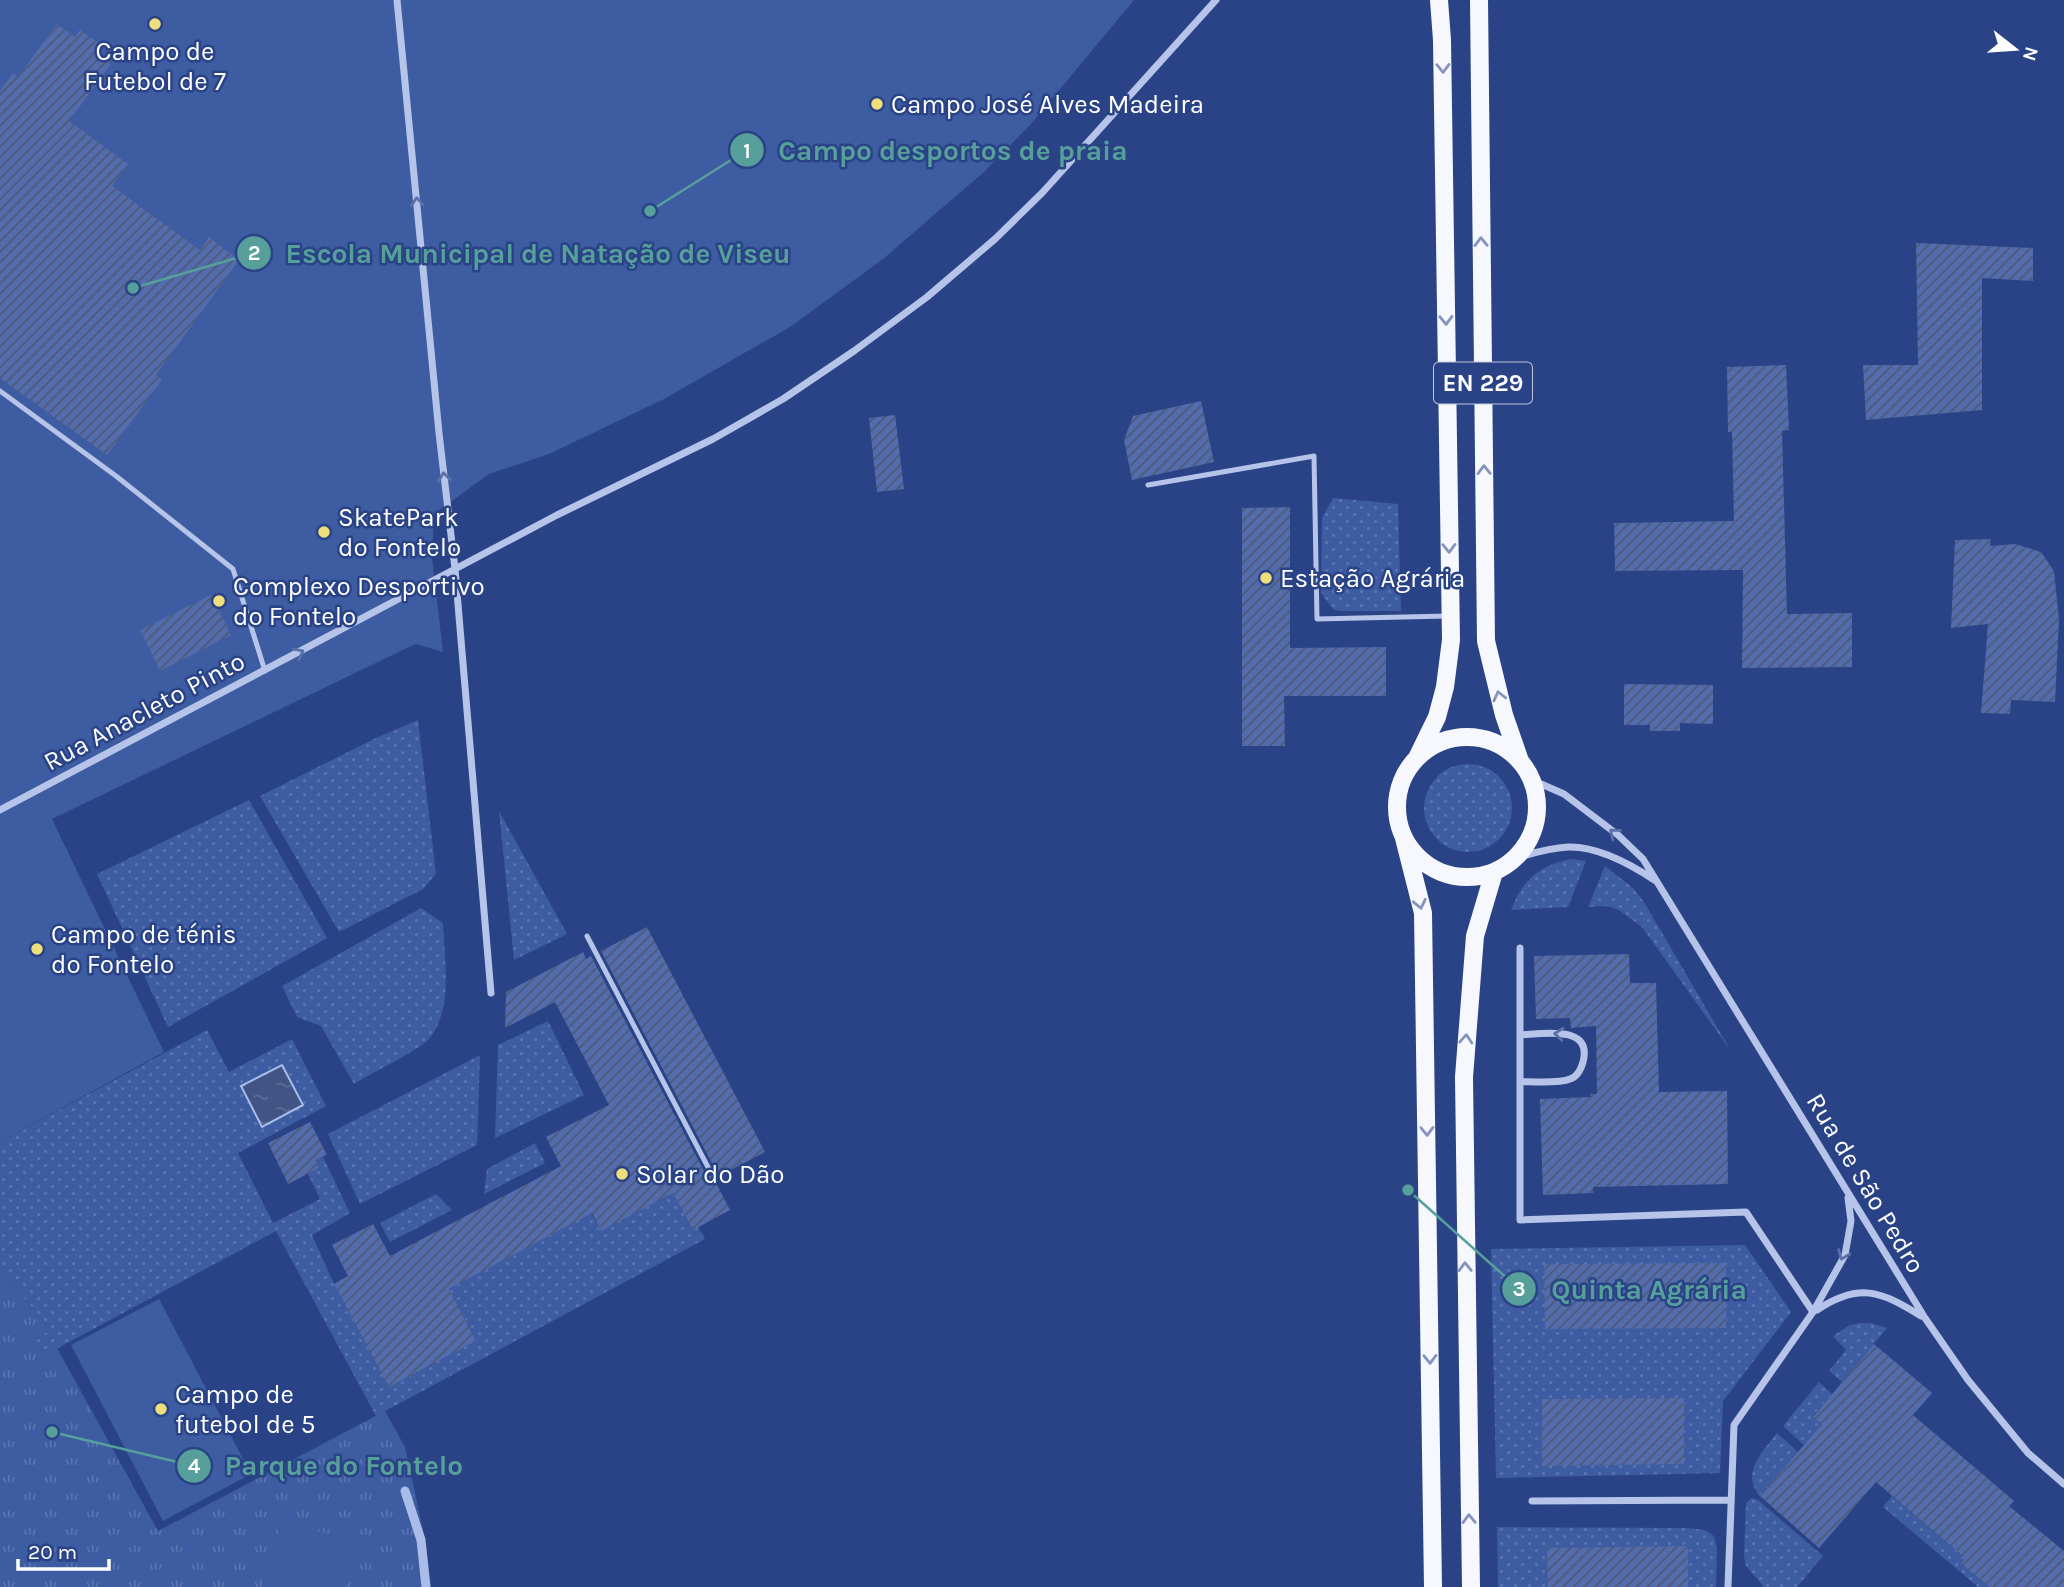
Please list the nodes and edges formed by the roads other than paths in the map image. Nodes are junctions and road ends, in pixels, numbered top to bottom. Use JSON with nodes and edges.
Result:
{"nodes":[{"id":1,"x":397,"y":0,"type":"edge"},
{"id":2,"x":1216,"y":0,"type":"edge"},
{"id":3,"x":1439,"y":0,"type":"edge"},
{"id":4,"x":1479,"y":0,"type":"edge"},
{"id":5,"x":0,"y":391,"type":"edge"},
{"id":6,"x":1148,"y":485,"type":"dead end"},
{"id":7,"x":456,"y":569,"type":"junction"},
{"id":8,"x":1450,"y":616,"type":"junction"},
{"id":9,"x":265,"y":671,"type":"junction"},
{"id":10,"x":1417,"y":758,"type":"junction"},
{"id":11,"x":1520,"y":761,"type":"junction"},
{"id":12,"x":1532,"y":780,"type":"junction"},
{"id":13,"x":0,"y":810,"type":"edge"},
{"id":14,"x":1404,"y":838,"type":"junction"},
{"id":15,"x":1514,"y":859,"type":"junction"},
{"id":16,"x":1493,"y":872,"type":"junction"},
{"id":17,"x":1659,"y":883,"type":"junction"},
{"id":18,"x":587,"y":936,"type":"dead end"},
{"id":19,"x":1520,"y":948,"type":"dead end"},
{"id":20,"x":491,"y":993,"type":"dead end"},
{"id":21,"x":1520,"y":1035,"type":"junction"},
{"id":22,"x":1520,"y":1082,"type":"junction"},
{"id":23,"x":710,"y":1171,"type":"dead end"},
{"id":24,"x":1847,"y":1192,"type":"junction"},
{"id":25,"x":1814,"y":1312,"type":"junction"},
{"id":26,"x":1925,"y":1318,"type":"junction"},
{"id":27,"x":2064,"y":1484,"type":"edge"},
{"id":28,"x":1731,"y":1500,"type":"junction"},
{"id":29,"x":1532,"y":1501,"type":"dead end"},
{"id":30,"x":1433,"y":1587,"type":"edge"},
{"id":31,"x":1471,"y":1587,"type":"edge"},
{"id":32,"x":1728,"y":1587,"type":"edge"}],
"edges":[{"from":7,"to":1,"type":"street","one_way":true},
{"from":2,"to":7,"type":"street","name":"Rua Anacleto Pinto"},
{"from":3,"to":8,"type":"main road","number":"EN 229","one_way":true},
{"from":11,"to":4,"type":"main road","number":"EN 229","one_way":true},
{"from":5,"to":9,"type":"lane"},
{"from":6,"to":8,"type":"lane"},
{"from":9,"to":7,"type":"street","name":"Rua Anacleto Pinto","one_way":true},
{"from":7,"to":20,"type":"street"},
{"from":8,"to":10,"type":"main road","number":"EN 229"},
{"from":9,"to":13,"type":"street","name":"Rua Anacleto Pinto"},
{"from":10,"to":11,"type":"main road","number":"EN 229"},
{"from":10,"to":14,"type":"main road","number":"EN 229"},
{"from":11,"to":12,"type":"main road","number":"EN 229"},
{"from":12,"to":15,"type":"main road","number":"EN 229"},
{"from":17,"to":12,"type":"street","name":"Rua de São Pedro","one_way":true},
{"from":14,"to":16,"type":"main road","number":"EN 229"},
{"from":14,"to":30,"type":"main road","number":"EN 229","one_way":true},
{"from":15,"to":16,"type":"main road","number":"EN 229"},
{"from":15,"to":17,"type":"street"},
{"from":31,"to":16,"type":"main road","one_way":true},
{"from":17,"to":24,"type":"street","name":"Rua de São Pedro"},
{"from":18,"to":23,"type":"lane"},
{"from":19,"to":21,"type":"street"},
{"from":21,"to":22,"type":"street"},
{"from":22,"to":21,"type":"street","one_way":true},
{"from":22,"to":25,"type":"street"},
{"from":24,"to":25,"type":"street","one_way":true},
{"from":24,"to":26,"type":"street","name":"Rua de São Pedro"},
{"from":25,"to":26,"type":"street"},
{"from":25,"to":28,"type":"street"},
{"from":26,"to":27,"type":"street","name":"Rua de São Pedro"},
{"from":28,"to":29,"type":"street"},
{"from":28,"to":32,"type":"street"}]}
